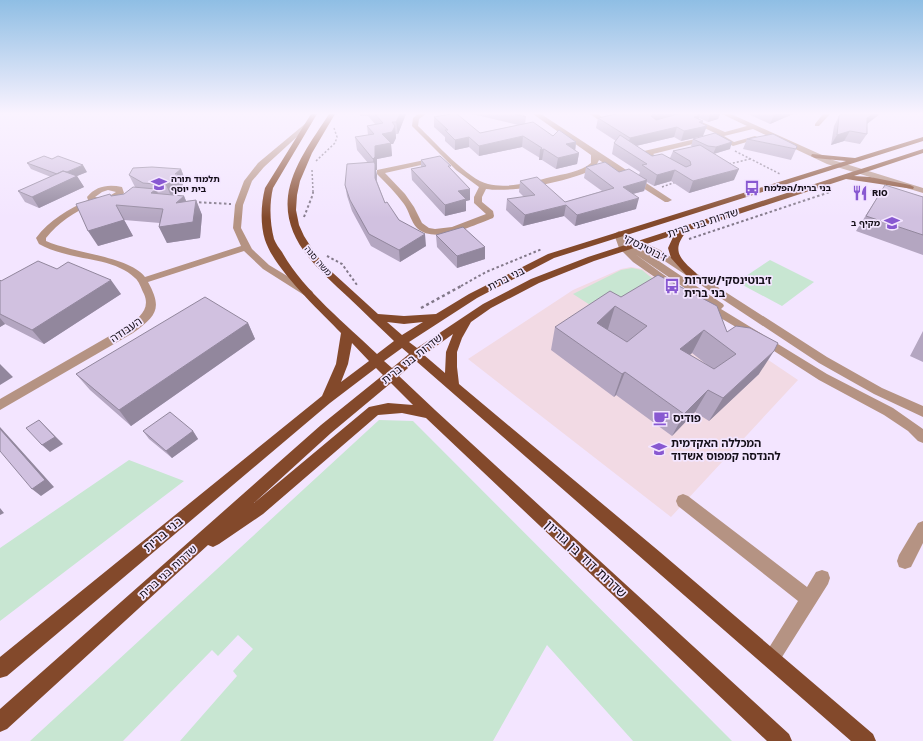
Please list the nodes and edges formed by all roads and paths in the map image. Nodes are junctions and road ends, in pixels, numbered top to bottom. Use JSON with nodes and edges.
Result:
{"nodes":[{"id":1,"x":280,"y":149,"type":"edge"},
{"id":2,"x":293,"y":149,"type":"edge"},
{"id":3,"x":314,"y":149,"type":"edge"},
{"id":4,"x":329,"y":149,"type":"edge"},
{"id":5,"x":438,"y":149,"type":"edge"},
{"id":6,"x":587,"y":149,"type":"edge"},
{"id":7,"x":665,"y":149,"type":"edge"},
{"id":8,"x":737,"y":149,"type":"edge"},
{"id":9,"x":799,"y":149,"type":"edge"},
{"id":10,"x":895,"y":149,"type":"edge"},
{"id":11,"x":804,"y":151,"type":"junction"},
{"id":12,"x":920,"y":152,"type":"edge"},
{"id":13,"x":595,"y":154,"type":"junction"},
{"id":14,"x":815,"y":156,"type":"junction"},
{"id":15,"x":447,"y":157,"type":"junction"},
{"id":16,"x":750,"y":159,"type":"junction"},
{"id":17,"x":862,"y":160,"type":"junction"},
{"id":18,"x":890,"y":162,"type":"junction"},
{"id":19,"x":664,"y":164,"type":"edge"},
{"id":20,"x":727,"y":164,"type":"edge"},
{"id":21,"x":841,"y":166,"type":"junction"},
{"id":22,"x":857,"y":172,"type":"junction"},
{"id":23,"x":780,"y":174,"type":"dead end"},
{"id":24,"x":811,"y":174,"type":"junction"},
{"id":25,"x":679,"y":179,"type":"edge"},
{"id":26,"x":836,"y":179,"type":"junction"},
{"id":27,"x":483,"y":186,"type":"junction"},
{"id":28,"x":910,"y":187,"type":"junction"},
{"id":29,"x":868,"y":189,"type":"dead end"},
{"id":30,"x":654,"y":190,"type":"junction"},
{"id":31,"x":923,"y":191,"type":"edge"},
{"id":32,"x":122,"y":196,"type":"edge"},
{"id":33,"x":888,"y":196,"type":"edge"},
{"id":34,"x":668,"y":200,"type":"dead end"},
{"id":35,"x":193,"y":202,"type":"edge"},
{"id":36,"x":239,"y":205,"type":"junction"},
{"id":37,"x":303,"y":221,"type":"dead end"},
{"id":38,"x":684,"y":229,"type":"junction"},
{"id":39,"x":619,"y":234,"type":"junction"},
{"id":40,"x":631,"y":246,"type":"junction"},
{"id":41,"x":247,"y":247,"type":"junction"},
{"id":42,"x":321,"y":254,"type":"dead end"},
{"id":43,"x":692,"y":275,"type":"junction"},
{"id":44,"x":142,"y":281,"type":"junction"},
{"id":45,"x":359,"y":289,"type":"dead end"},
{"id":46,"x":308,"y":293,"type":"junction"},
{"id":47,"x":439,"y":316,"type":"junction"},
{"id":48,"x":374,"y":317,"type":"junction"},
{"id":49,"x":467,"y":319,"type":"junction"},
{"id":50,"x":347,"y":332,"type":"junction"},
{"id":51,"x":401,"y":342,"type":"junction"},
{"id":52,"x":416,"y":355,"type":"junction"},
{"id":53,"x":375,"y":361,"type":"junction"},
{"id":54,"x":391,"y":375,"type":"junction"},
{"id":55,"x":453,"y":386,"type":"junction"},
{"id":56,"x":326,"y":400,"type":"junction"},
{"id":57,"x":0,"y":405,"type":"edge"},
{"id":58,"x":923,"y":412,"type":"edge"},
{"id":59,"x":430,"y":414,"type":"junction"},
{"id":60,"x":923,"y":437,"type":"edge"},
{"id":61,"x":683,"y":501,"type":"dead end"},
{"id":62,"x":923,"y":528,"type":"edge"},
{"id":63,"x":189,"y":554,"type":"junction"},
{"id":64,"x":905,"y":561,"type":"dead end"},
{"id":65,"x":822,"y":578,"type":"dead end"},
{"id":66,"x":810,"y":599,"type":"junction"},
{"id":67,"x":771,"y":659,"type":"junction"},
{"id":68,"x":0,"y":669,"type":"edge"},
{"id":69,"x":0,"y":722,"type":"edge"},
{"id":70,"x":782,"y":741,"type":"edge"},
{"id":71,"x":866,"y":741,"type":"edge"}],
"edges":[{"from":1,"to":36,"type":"street"},
{"from":2,"to":46,"type":"main road"},
{"from":3,"to":48,"type":"main road","name":"משה סנה"},
{"from":4,"to":37,"type":"path"},
{"from":5,"to":15,"type":"street"},
{"from":6,"to":13,"type":"street"},
{"from":7,"to":19,"type":"street"},
{"from":8,"to":16,"type":"path"},
{"from":9,"to":11,"type":"street"},
{"from":10,"to":17,"type":"main road"},
{"from":11,"to":14,"type":"street"},
{"from":11,"to":24,"type":"main road"},
{"from":12,"to":18,"type":"main road","name":"שדרות בני ברית"},
{"from":13,"to":27,"type":"street"},
{"from":13,"to":30,"type":"street"},
{"from":14,"to":17,"type":"main road"},
{"from":14,"to":21,"type":"street"},
{"from":15,"to":27,"type":"street"},
{"from":15,"to":27,"type":"street"},
{"from":16,"to":20,"type":"path"},
{"from":16,"to":23,"type":"path"},
{"from":17,"to":21,"type":"main road"},
{"from":18,"to":22,"type":"main road","name":"שדרות בני ברית"},
{"from":18,"to":28,"type":"main road"},
{"from":21,"to":22,"type":"street"},
{"from":21,"to":24,"type":"main road","name":"שדרות בני ברית"},
{"from":22,"to":26,"type":"main road","name":"שדרות בני ברית"},
{"from":22,"to":28,"type":"street"},
{"from":24,"to":39,"type":"main road","name":"שדרות בני ברית"},
{"from":25,"to":30,"type":"path"},
{"from":26,"to":28,"type":"main road"},
{"from":26,"to":38,"type":"main road","name":"שדרות בני ברית"},
{"from":28,"to":31,"type":"street"},
{"from":29,"to":33,"type":"path"},
{"from":30,"to":34,"type":"street"},
{"from":32,"to":44,"type":"street","name":"העבודה"},
{"from":35,"to":36,"type":"path"},
{"from":36,"to":41,"type":"street"},
{"from":38,"to":40,"type":"main road","name":"שדרות בני ברית"},
{"from":38,"to":43,"type":"main road"},
{"from":39,"to":40,"type":"street","name":"ז'בוטינסקי"},
{"from":39,"to":40,"type":"street","name":"ז'בוטינסקי"},
{"from":39,"to":47,"type":"main road","name":"בני ברית"},
{"from":40,"to":43,"type":"street","name":"ז'בוטינסקי"},
{"from":40,"to":49,"type":"main road","name":"שדרות בני ברית"},
{"from":40,"to":60,"type":"street","name":"ז'בוטינסקי"},
{"from":41,"to":44,"type":"street"},
{"from":41,"to":46,"type":"street"},
{"from":42,"to":45,"type":"path"},
{"from":43,"to":58,"type":"street","name":"ז'בוטינסקי"},
{"from":44,"to":57,"type":"street","name":"העבודה"},
{"from":46,"to":50,"type":"main road"},
{"from":47,"to":48,"type":"main road"},
{"from":47,"to":51,"type":"main road","name":"בני ברית"},
{"from":48,"to":51,"type":"main road","name":"משה סנה"},
{"from":49,"to":52,"type":"main road","name":"שדרות בני ברית"},
{"from":49,"to":55,"type":"main road"},
{"from":50,"to":53,"type":"main road","name":"שדרות דוד בן גוריון"},
{"from":50,"to":56,"type":"main road"},
{"from":51,"to":52,"type":"main road","name":"משה סנה"},
{"from":51,"to":53,"type":"main road","name":"שדרות בני ברית"},
{"from":52,"to":54,"type":"main road","name":"שדרות בני ברית"},
{"from":52,"to":55,"type":"main road"},
{"from":53,"to":54,"type":"main road","name":"שדרות דוד בן גוריון"},
{"from":53,"to":56,"type":"main road","name":"שדרות בני ברית"},
{"from":54,"to":59,"type":"main road","name":"שדרות דוד בן גוריון"},
{"from":54,"to":63,"type":"main road","name":"שדרות בני ברית"},
{"from":55,"to":67,"type":"main road"},
{"from":56,"to":68,"type":"main road","name":"בני ברית"},
{"from":59,"to":63,"type":"main road"},
{"from":59,"to":70,"type":"main road","name":"שדרות דוד בן גוריון"},
{"from":61,"to":66,"type":"street"},
{"from":62,"to":64,"type":"street"},
{"from":63,"to":69,"type":"main road","name":"שדרות בני ברית"},
{"from":65,"to":66,"type":"street"},
{"from":66,"to":67,"type":"street"},
{"from":67,"to":71,"type":"main road"}]}
